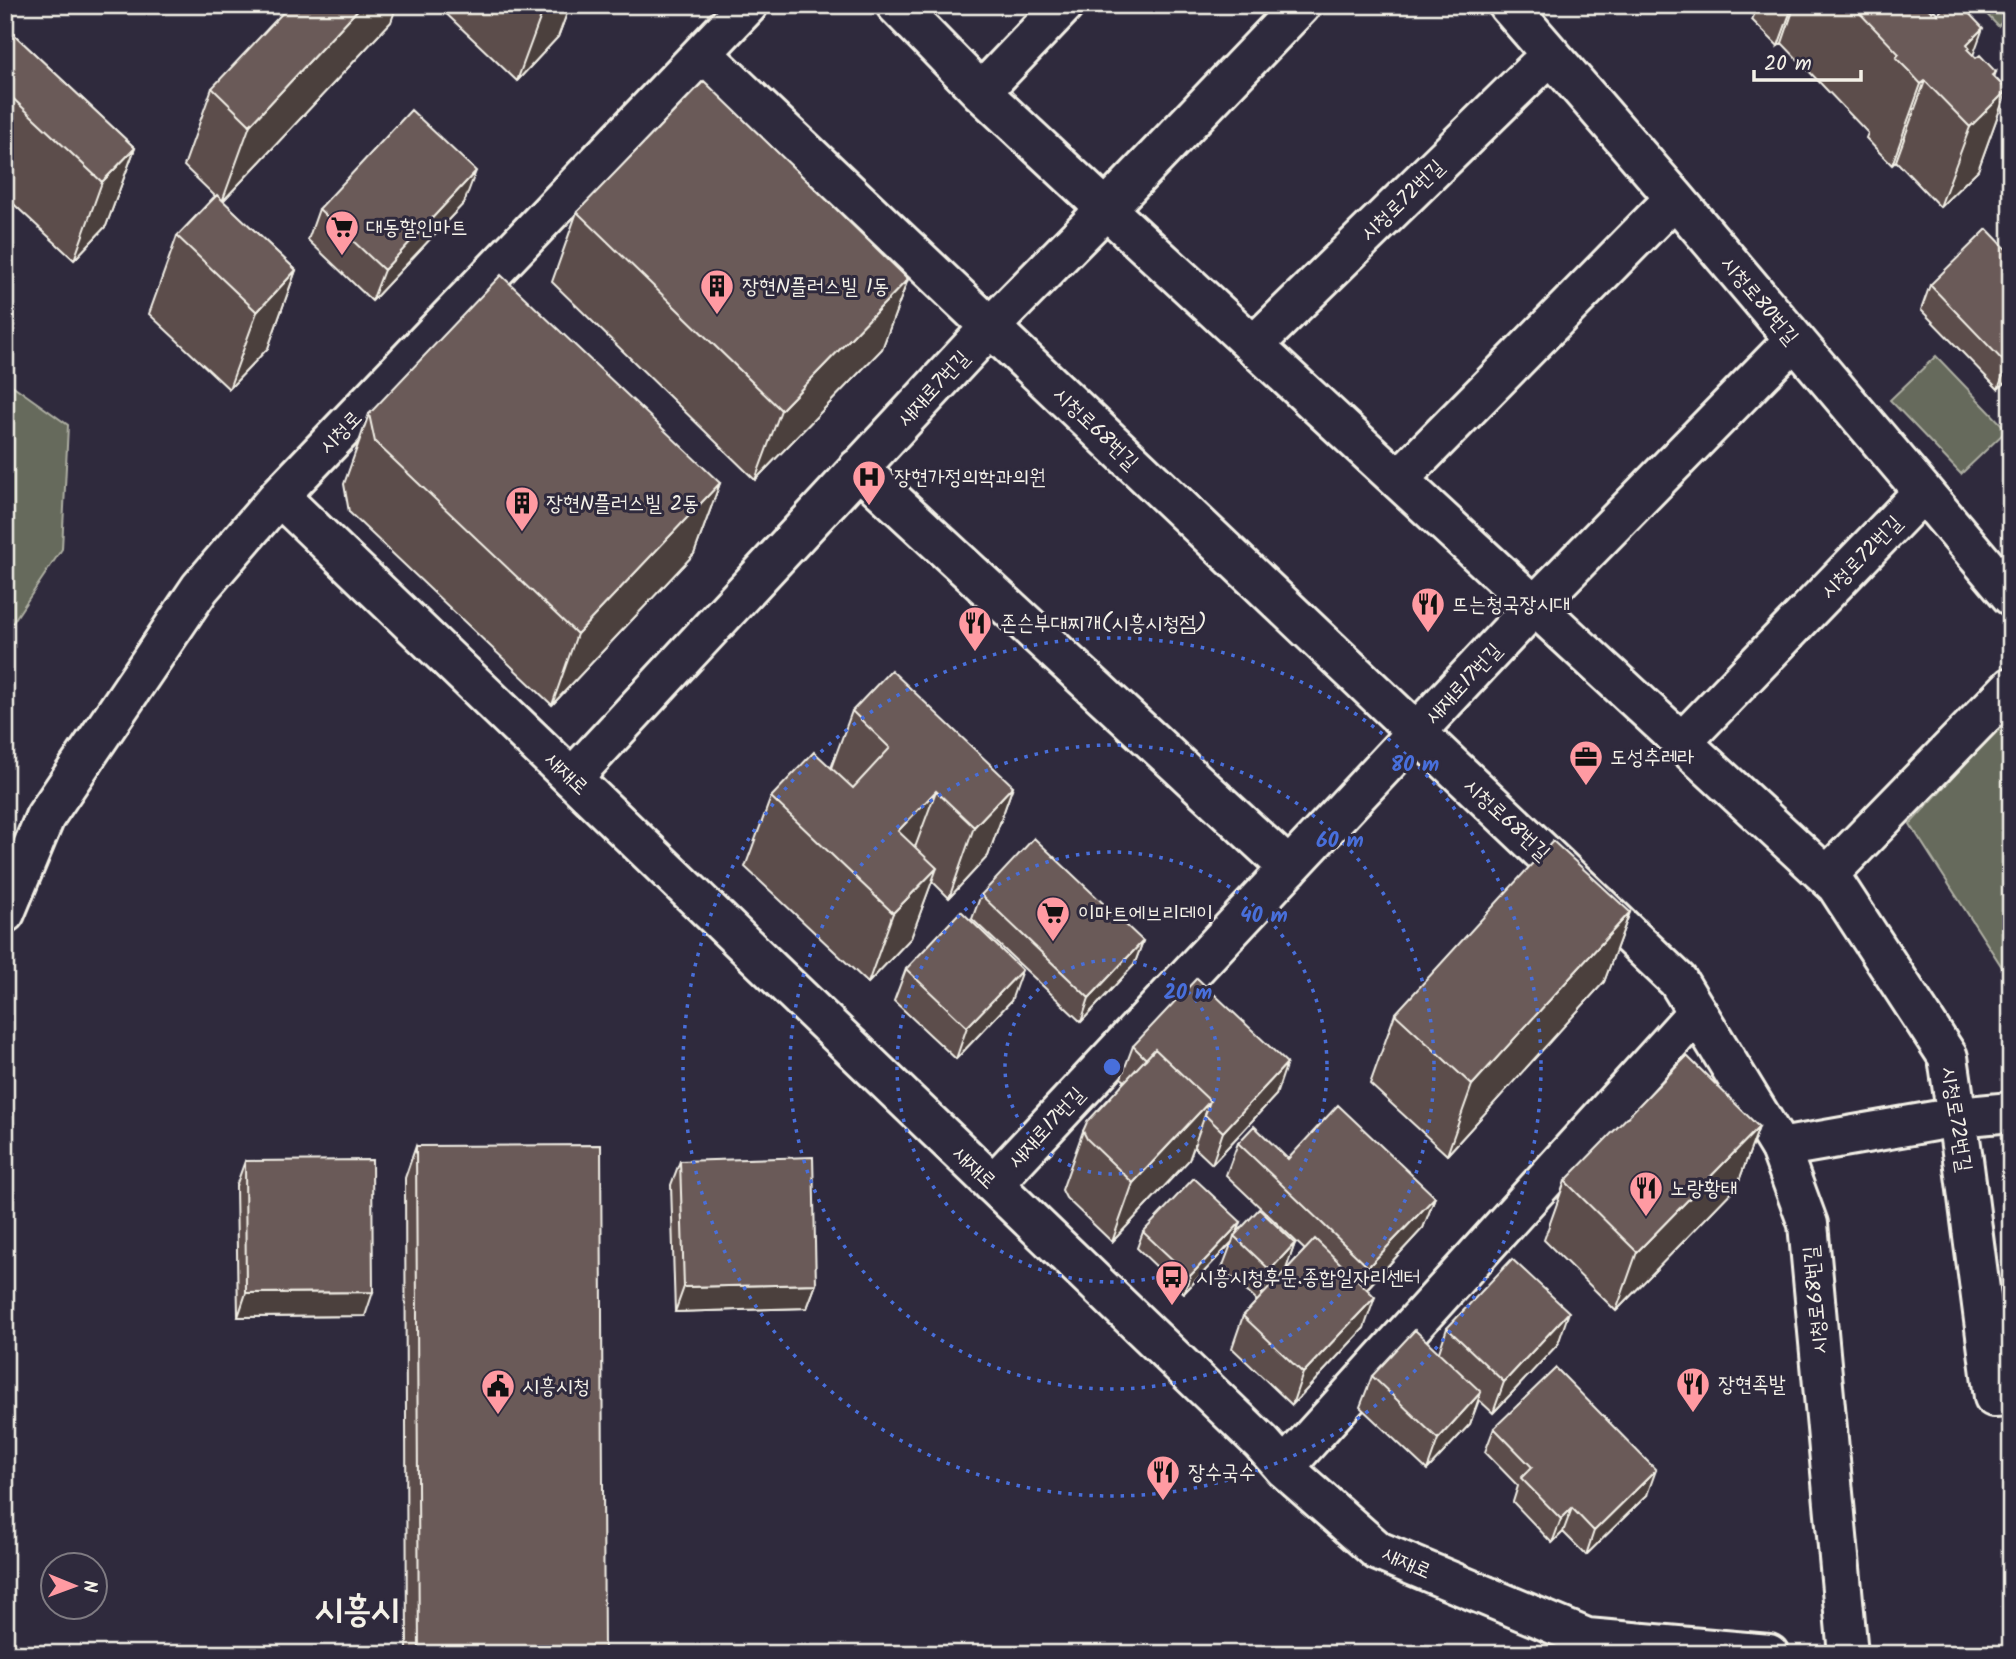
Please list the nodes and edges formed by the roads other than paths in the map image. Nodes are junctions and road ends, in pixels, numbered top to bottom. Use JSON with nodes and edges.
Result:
{"nodes":[{"id":1,"x":748,"y":5,"type":"edge"},
{"id":2,"x":896,"y":5,"type":"edge"},
{"id":3,"x":1064,"y":5,"type":"edge"},
{"id":4,"x":1301,"y":5,"type":"edge"},
{"id":5,"x":1508,"y":5,"type":"edge"},
{"id":6,"x":702,"y":53,"type":"junction"},
{"id":7,"x":1550,"y":54,"type":"junction"},
{"id":8,"x":981,"y":92,"type":"junction"},
{"id":9,"x":1675,"y":198,"type":"junction"},
{"id":10,"x":1106,"y":209,"type":"junction"},
{"id":11,"x":990,"y":327,"type":"junction"},
{"id":12,"x":1794,"y":340,"type":"junction"},
{"id":13,"x":1254,"y":345,"type":"junction"},
{"id":14,"x":858,"y":468,"type":"junction"},
{"id":15,"x":1399,"y":479,"type":"junction"},
{"id":16,"x":1923,"y":492,"type":"junction"},
{"id":17,"x":279,"y":496,"type":"junction"},
{"id":18,"x":2011,"y":596,"type":"edge"},
{"id":19,"x":1535,"y":605,"type":"junction"},
{"id":20,"x":2011,"y":687,"type":"edge"},
{"id":21,"x":1416,"y":733,"type":"junction"},
{"id":22,"x":1682,"y":741,"type":"junction"},
{"id":23,"x":572,"y":778,"type":"junction"},
{"id":24,"x":1289,"y":868,"type":"junction"},
{"id":25,"x":1827,"y":876,"type":"junction"},
{"id":26,"x":5,"y":913,"type":"edge"},
{"id":27,"x":1697,"y":1012,"type":"junction"},
{"id":28,"x":2011,"y":1112,"type":"edge"},
{"id":29,"x":1957,"y":1117,"type":"junction"},
{"id":30,"x":1780,"y":1148,"type":"junction"},
{"id":31,"x":993,"y":1184,"type":"junction"},
{"id":32,"x":2002,"y":1397,"type":"edge"},
{"id":33,"x":1284,"y":1468,"type":"junction"},
{"id":34,"x":1769,"y":1654,"type":"edge"},
{"id":35,"x":1848,"y":1654,"type":"edge"}],
"edges":[{"from":1,"to":6,"type":"street","name":"시청로"},
{"from":2,"to":8,"type":"street","name":"시청로72번길"},
{"from":3,"to":8,"type":"street"},
{"from":4,"to":10,"type":"street","name":"새재로7번길"},
{"from":5,"to":7,"type":"street","name":"시청로80번길"},
{"from":6,"to":11,"type":"street","name":"시청로68번길"},
{"from":6,"to":17,"type":"street","name":"시청로"},
{"from":7,"to":9,"type":"street","name":"시청로80번길"},
{"from":7,"to":13,"type":"street","name":"시청로72번길"},
{"from":8,"to":10,"type":"street","name":"시청로72번길"},
{"from":9,"to":12,"type":"street","name":"시청로80번길"},
{"from":9,"to":15,"type":"street"},
{"from":10,"to":11,"type":"street","name":"새재로7번길"},
{"from":10,"to":13,"type":"street","name":"시청로72번길"},
{"from":11,"to":14,"type":"street","name":"새재로7번길"},
{"from":11,"to":21,"type":"street","name":"시청로68번길"},
{"from":12,"to":16,"type":"street","name":"시청로80번길"},
{"from":12,"to":19,"type":"street","name":"새재로17번길"},
{"from":13,"to":15,"type":"street","name":"시청로72번길"},
{"from":14,"to":23,"type":"street","name":"새재로7번길"},
{"from":14,"to":24,"type":"street"},
{"from":15,"to":19,"type":"street","name":"시청로72번길"},
{"from":16,"to":18,"type":"street","name":"시청로80번길"},
{"from":16,"to":22,"type":"street","name":"시청로72번길"},
{"from":17,"to":23,"type":"street","name":"새재로"},
{"from":17,"to":26,"type":"street","name":"시청로"},
{"from":19,"to":21,"type":"street","name":"새재로17번길"},
{"from":19,"to":22,"type":"street","name":"시청로72번길"},
{"from":20,"to":25,"type":"street"},
{"from":21,"to":24,"type":"street","name":"새재로17번길"},
{"from":21,"to":27,"type":"street","name":"시청로68번길"},
{"from":22,"to":25,"type":"street","name":"시청로72번길"},
{"from":23,"to":31,"type":"street","name":"새재로"},
{"from":24,"to":31,"type":"street","name":"새재로17번길"},
{"from":25,"to":29,"type":"street","name":"시청로72번길"},
{"from":27,"to":30,"type":"street","name":"시청로68번길"},
{"from":27,"to":33,"type":"street"},
{"from":28,"to":29,"type":"street"},
{"from":29,"to":30,"type":"street"},
{"from":29,"to":32,"type":"street","name":"시청로72번길"},
{"from":30,"to":35,"type":"street","name":"시청로68번길"},
{"from":31,"to":33,"type":"street","name":"새재로"},
{"from":33,"to":34,"type":"street","name":"새재로"}]}
